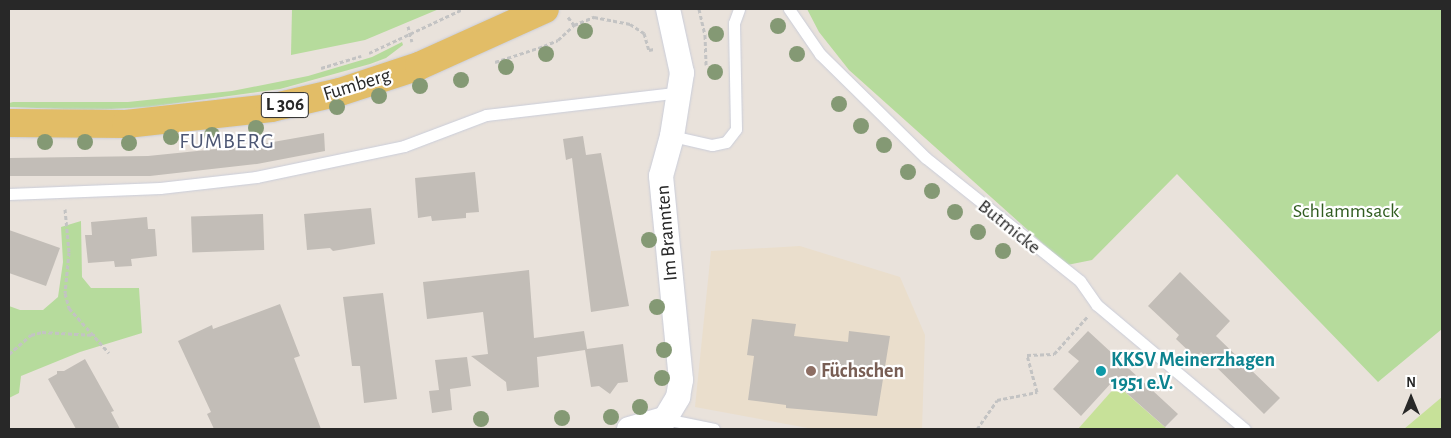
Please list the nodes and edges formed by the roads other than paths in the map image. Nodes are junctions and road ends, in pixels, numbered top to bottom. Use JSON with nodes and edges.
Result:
{"nodes":[{"id":1,"x":668,"y":9,"type":"edge"},
{"id":2,"x":739,"y":9,"type":"edge"},
{"id":3,"x":789,"y":9,"type":"edge"},
{"id":4,"x":556,"y":12,"type":"edge"},
{"id":5,"x":681,"y":92,"type":"junction"},
{"id":6,"x":9,"y":123,"type":"edge"},
{"id":7,"x":672,"y":136,"type":"junction"},
{"id":8,"x":9,"y":194,"type":"edge"},
{"id":9,"x":667,"y":424,"type":"edge"},
{"id":10,"x":629,"y":429,"type":"edge"},
{"id":11,"x":714,"y":429,"type":"edge"},
{"id":12,"x":1245,"y":429,"type":"edge"}],
"edges":[{"from":1,"to":5,"type":"street","name":"Im Brannten"},
{"from":2,"to":7,"type":"lane"},
{"from":3,"to":12,"type":"lane","name":"Butmicke"},
{"from":4,"to":6,"type":"main road","name":"Fumberg","number":"L 306"},
{"from":5,"to":7,"type":"street","name":"Im Brannten"},
{"from":5,"to":8,"type":"lane"},
{"from":7,"to":9,"type":"street","name":"Im Brannten"},
{"from":9,"to":10,"type":"street"},
{"from":9,"to":11,"type":"lane"}]}
